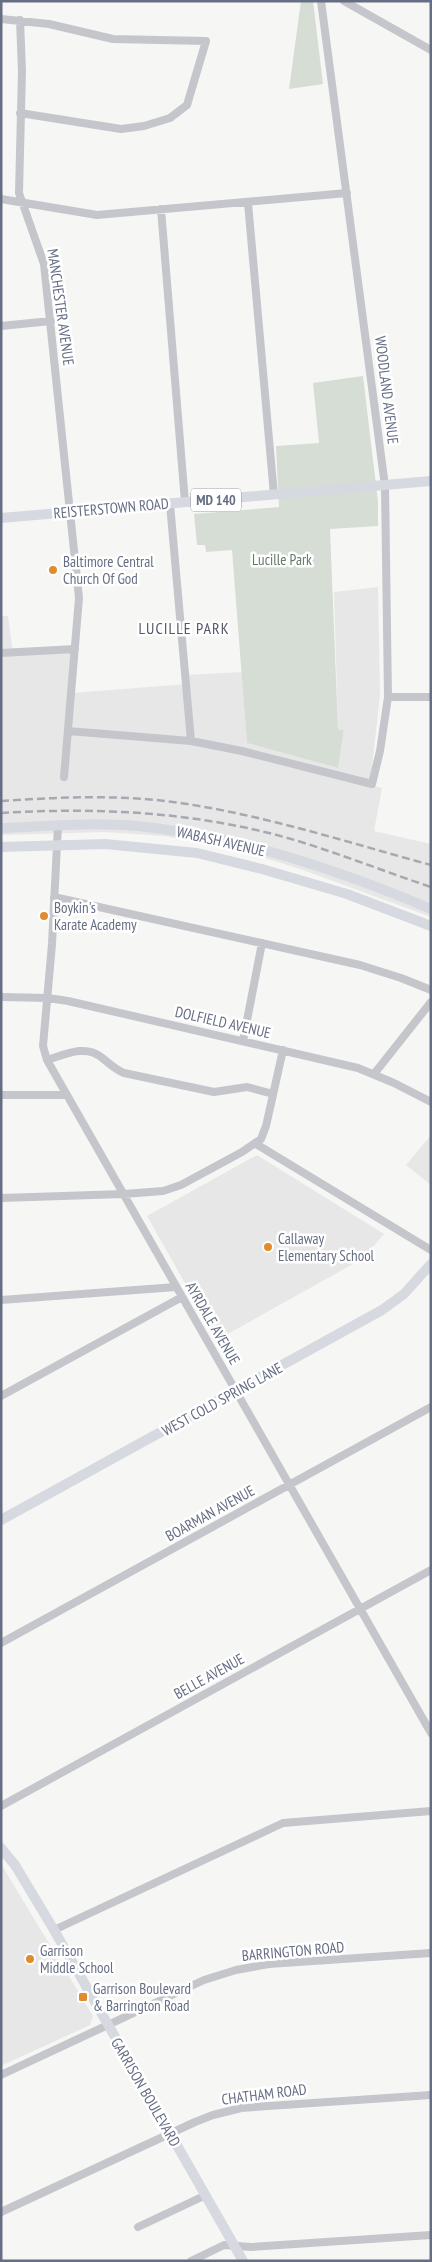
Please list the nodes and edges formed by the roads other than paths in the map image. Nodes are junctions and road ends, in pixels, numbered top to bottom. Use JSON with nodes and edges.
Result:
{"nodes":[{"id":1,"x":321,"y":1,"type":"edge"},
{"id":2,"x":344,"y":1,"type":"edge"},
{"id":3,"x":1,"y":19,"type":"edge"},
{"id":4,"x":20,"y":20,"type":"junction"},
{"id":5,"x":431,"y":50,"type":"edge"},
{"id":6,"x":20,"y":113,"type":"junction"},
{"id":7,"x":347,"y":193,"type":"junction"},
{"id":8,"x":1,"y":199,"type":"edge"},
{"id":9,"x":22,"y":202,"type":"junction"},
{"id":10,"x":248,"y":203,"type":"junction"},
{"id":11,"x":162,"y":209,"type":"junction"},
{"id":12,"x":51,"y":321,"type":"junction"},
{"id":13,"x":1,"y":326,"type":"edge"},
{"id":14,"x":431,"y":482,"type":"edge"},
{"id":15,"x":385,"y":486,"type":"junction"},
{"id":16,"x":274,"y":495,"type":"junction"},
{"id":17,"x":185,"y":502,"type":"junction"},
{"id":18,"x":170,"y":504,"type":"junction"},
{"id":19,"x":71,"y":512,"type":"junction"},
{"id":20,"x":1,"y":518,"type":"edge"},
{"id":21,"x":75,"y":649,"type":"junction"},
{"id":22,"x":1,"y":653,"type":"edge"},
{"id":23,"x":388,"y":696,"type":"junction"},
{"id":24,"x":431,"y":697,"type":"edge"},
{"id":25,"x":68,"y":731,"type":"junction"},
{"id":26,"x":191,"y":741,"type":"junction"},
{"id":27,"x":64,"y":776,"type":"dead end"},
{"id":28,"x":58,"y":825,"type":"junction"},
{"id":29,"x":1,"y":828,"type":"edge"},
{"id":30,"x":57,"y":844,"type":"junction"},
{"id":31,"x":1,"y":847,"type":"edge"},
{"id":32,"x":54,"y":897,"type":"junction"},
{"id":33,"x":431,"y":909,"type":"edge"},
{"id":34,"x":431,"y":926,"type":"edge"},
{"id":35,"x":262,"y":943,"type":"junction"},
{"id":36,"x":431,"y":990,"type":"edge"},
{"id":37,"x":1,"y":997,"type":"edge"},
{"id":38,"x":48,"y":998,"type":"junction"},
{"id":39,"x":431,"y":1002,"type":"edge"},
{"id":40,"x":243,"y":1041,"type":"junction"},
{"id":41,"x":283,"y":1050,"type":"junction"},
{"id":42,"x":47,"y":1060,"type":"junction"},
{"id":43,"x":374,"y":1074,"type":"junction"},
{"id":44,"x":273,"y":1094,"type":"junction"},
{"id":45,"x":1,"y":1095,"type":"edge"},
{"id":46,"x":67,"y":1095,"type":"junction"},
{"id":47,"x":431,"y":1102,"type":"edge"},
{"id":48,"x":256,"y":1144,"type":"junction"},
{"id":49,"x":124,"y":1194,"type":"junction"},
{"id":50,"x":1,"y":1198,"type":"edge"},
{"id":51,"x":431,"y":1250,"type":"edge"},
{"id":52,"x":431,"y":1264,"type":"edge"},
{"id":53,"x":176,"y":1287,"type":"junction"},
{"id":54,"x":182,"y":1297,"type":"junction"},
{"id":55,"x":1,"y":1300,"type":"edge"},
{"id":56,"x":236,"y":1391,"type":"junction"},
{"id":57,"x":1,"y":1396,"type":"edge"},
{"id":58,"x":431,"y":1407,"type":"edge"},
{"id":59,"x":290,"y":1485,"type":"junction"},
{"id":60,"x":1,"y":1520,"type":"edge"},
{"id":61,"x":431,"y":1570,"type":"edge"},
{"id":62,"x":360,"y":1609,"type":"junction"},
{"id":63,"x":1,"y":1643,"type":"edge"},
{"id":64,"x":427,"y":1718,"type":"edge"},
{"id":65,"x":431,"y":1733,"type":"edge"},
{"id":66,"x":1,"y":1806,"type":"edge"},
{"id":67,"x":431,"y":1811,"type":"edge"},
{"id":68,"x":1,"y":1848,"type":"edge"},
{"id":69,"x":54,"y":1930,"type":"junction"},
{"id":70,"x":431,"y":1954,"type":"edge"},
{"id":71,"x":109,"y":2025,"type":"junction"},
{"id":72,"x":1,"y":2075,"type":"edge"},
{"id":73,"x":431,"y":2095,"type":"edge"},
{"id":74,"x":170,"y":2134,"type":"junction"},
{"id":75,"x":206,"y":2195,"type":"junction"},
{"id":76,"x":1,"y":2212,"type":"edge"},
{"id":77,"x":138,"y":2227,"type":"dead end"},
{"id":78,"x":431,"y":2235,"type":"edge"},
{"id":79,"x":234,"y":2245,"type":"junction"},
{"id":80,"x":191,"y":2261,"type":"edge"},
{"id":81,"x":243,"y":2261,"type":"edge"}],
"edges":[{"from":1,"to":7,"type":"street","name":"WOODLAND AVENUE"},
{"from":2,"to":5,"type":"street"},
{"from":3,"to":4,"type":"street"},
{"from":4,"to":6,"type":"street","name":"MANCHESTER AVENUE"},
{"from":4,"to":6,"type":"street"},
{"from":6,"to":9,"type":"street","name":"MANCHESTER AVENUE"},
{"from":7,"to":10,"type":"street"},
{"from":7,"to":15,"type":"street","name":"WOODLAND AVENUE"},
{"from":8,"to":9,"type":"street"},
{"from":9,"to":11,"type":"street"},
{"from":9,"to":12,"type":"street","name":"MANCHESTER AVENUE"},
{"from":10,"to":11,"type":"street"},
{"from":10,"to":16,"type":"street"},
{"from":11,"to":17,"type":"street"},
{"from":12,"to":13,"type":"street"},
{"from":12,"to":19,"type":"street","name":"MANCHESTER AVENUE"},
{"from":14,"to":15,"type":"main road","name":"REISTERSTOWN ROAD","number":"MD 140"},
{"from":15,"to":16,"type":"main road","name":"REISTERSTOWN ROAD","number":"MD 140"},
{"from":15,"to":23,"type":"street","name":"WOODLAND AVENUE"},
{"from":16,"to":17,"type":"main road","name":"REISTERSTOWN ROAD","number":"MD 140"},
{"from":17,"to":18,"type":"main road","name":"REISTERSTOWN ROAD","number":"MD 140"},
{"from":18,"to":19,"type":"main road","name":"REISTERSTOWN ROAD","number":"MD 140"},
{"from":18,"to":26,"type":"street"},
{"from":19,"to":20,"type":"main road","name":"REISTERSTOWN ROAD","number":"MD 140"},
{"from":19,"to":21,"type":"street","name":"MANCHESTER AVENUE"},
{"from":21,"to":22,"type":"street"},
{"from":21,"to":25,"type":"street","name":"MANCHESTER AVENUE"},
{"from":23,"to":24,"type":"street"},
{"from":23,"to":26,"type":"street","name":"WOODLAND AVENUE"},
{"from":25,"to":26,"type":"street"},
{"from":25,"to":27,"type":"street","name":"MANCHESTER AVENUE"},
{"from":28,"to":29,"type":"main road","name":"WABASH AVENUE"},
{"from":28,"to":30,"type":"street","name":"AYRDALE AVENUE"},
{"from":28,"to":33,"type":"main road","name":"WABASH AVENUE"},
{"from":30,"to":31,"type":"main road","name":"WABASH AVENUE"},
{"from":30,"to":32,"type":"street","name":"AYRDALE AVENUE"},
{"from":30,"to":34,"type":"main road","name":"WABASH AVENUE"},
{"from":32,"to":35,"type":"street"},
{"from":32,"to":38,"type":"street","name":"AYRDALE AVENUE"},
{"from":35,"to":36,"type":"street"},
{"from":35,"to":40,"type":"street"},
{"from":37,"to":38,"type":"street","name":"DOLFIELD AVENUE"},
{"from":38,"to":40,"type":"street","name":"DOLFIELD AVENUE"},
{"from":38,"to":42,"type":"street","name":"AYRDALE AVENUE"},
{"from":39,"to":43,"type":"street"},
{"from":40,"to":41,"type":"street","name":"DOLFIELD AVENUE"},
{"from":41,"to":43,"type":"street","name":"DOLFIELD AVENUE"},
{"from":41,"to":44,"type":"street"},
{"from":42,"to":44,"type":"street"},
{"from":42,"to":46,"type":"street","name":"AYRDALE AVENUE"},
{"from":43,"to":47,"type":"street","name":"DOLFIELD AVENUE"},
{"from":44,"to":48,"type":"street"},
{"from":45,"to":46,"type":"street"},
{"from":46,"to":49,"type":"street","name":"AYRDALE AVENUE"},
{"from":48,"to":49,"type":"street"},
{"from":48,"to":51,"type":"street"},
{"from":49,"to":50,"type":"street"},
{"from":49,"to":53,"type":"street","name":"AYRDALE AVENUE"},
{"from":52,"to":56,"type":"main road","name":"WEST COLD SPRING LANE"},
{"from":53,"to":54,"type":"street","name":"AYRDALE AVENUE"},
{"from":53,"to":55,"type":"street"},
{"from":54,"to":56,"type":"street","name":"AYRDALE AVENUE"},
{"from":54,"to":57,"type":"street"},
{"from":56,"to":59,"type":"street","name":"AYRDALE AVENUE"},
{"from":56,"to":60,"type":"main road","name":"WEST COLD SPRING LANE"},
{"from":58,"to":59,"type":"street","name":"BOARMAN AVENUE"},
{"from":59,"to":62,"type":"street","name":"AYRDALE AVENUE"},
{"from":59,"to":63,"type":"street","name":"BOARMAN AVENUE"},
{"from":61,"to":62,"type":"street","name":"BELLE AVENUE"},
{"from":62,"to":64,"type":"street","name":"AYRDALE AVENUE"},
{"from":62,"to":66,"type":"street","name":"BELLE AVENUE"},
{"from":64,"to":65,"type":"street","name":"AYRDALE AVENUE"},
{"from":67,"to":69,"type":"street"},
{"from":68,"to":69,"type":"main road","name":"GARRISON BOULEVARD"},
{"from":69,"to":71,"type":"main road","name":"GARRISON BOULEVARD"},
{"from":70,"to":71,"type":"street","name":"BARRINGTON ROAD"},
{"from":71,"to":72,"type":"street","name":"BARRINGTON ROAD"},
{"from":71,"to":74,"type":"main road","name":"GARRISON BOULEVARD"},
{"from":73,"to":74,"type":"street","name":"CHATHAM ROAD"},
{"from":74,"to":75,"type":"main road","name":"GARRISON BOULEVARD"},
{"from":74,"to":76,"type":"street","name":"CHATHAM ROAD"},
{"from":75,"to":77,"type":"street"},
{"from":75,"to":79,"type":"main road","name":"GARRISON BOULEVARD"},
{"from":78,"to":79,"type":"street"},
{"from":79,"to":80,"type":"street"},
{"from":79,"to":81,"type":"main road","name":"GARRISON BOULEVARD"}]}
